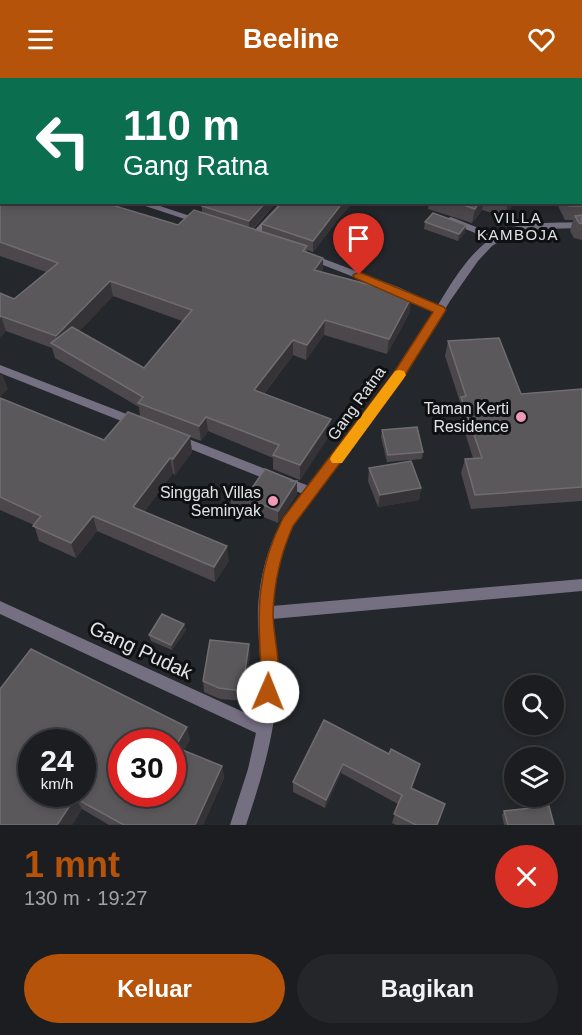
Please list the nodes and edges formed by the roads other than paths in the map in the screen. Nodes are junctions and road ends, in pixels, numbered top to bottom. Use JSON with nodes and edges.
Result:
{"nodes":[{"id":1,"x":144,"y":204,"type":"edge"},
{"id":2,"x":285,"y":204,"type":"edge"},
{"id":3,"x":443,"y":218,"type":"edge"},
{"id":4,"x":211,"y":224,"type":"edge"},
{"id":5,"x":582,"y":225,"type":"edge"},
{"id":6,"x":252,"y":238,"type":"edge"},
{"id":7,"x":492,"y":241,"type":"junction"},
{"id":8,"x":293,"y":251,"type":"edge"},
{"id":9,"x":440,"y":310,"type":"junction"},
{"id":10,"x":0,"y":369,"type":"edge"},
{"id":11,"x":145,"y":426,"type":"edge"},
{"id":12,"x":167,"y":435,"type":"edge"},
{"id":13,"x":312,"y":492,"type":"junction"},
{"id":14,"x":582,"y":585,"type":"edge"},
{"id":15,"x":0,"y":608,"type":"edge"},
{"id":16,"x":265,"y":613,"type":"junction"},
{"id":17,"x":265,"y":729,"type":"junction"},
{"id":18,"x":238,"y":825,"type":"edge"}],
"edges":[{"from":1,"to":4,"type":"street"},
{"from":2,"to":6,"type":"street"},
{"from":3,"to":7,"type":"street"},
{"from":5,"to":7,"type":"street"},
{"from":7,"to":9,"type":"street","name":"Gang Ratna"},
{"from":8,"to":9,"type":"street"},
{"from":9,"to":13,"type":"street","name":"Gang Ratna"},
{"from":10,"to":11,"type":"street"},
{"from":12,"to":13,"type":"street"},
{"from":13,"to":16,"type":"street","name":"Gang Ratna"},
{"from":14,"to":16,"type":"street"},
{"from":15,"to":17,"type":"street","name":"Gang Pudak"},
{"from":16,"to":17,"type":"street","name":"Gang Ratna"},
{"from":17,"to":18,"type":"street","name":"Gang Ratna"}]}
